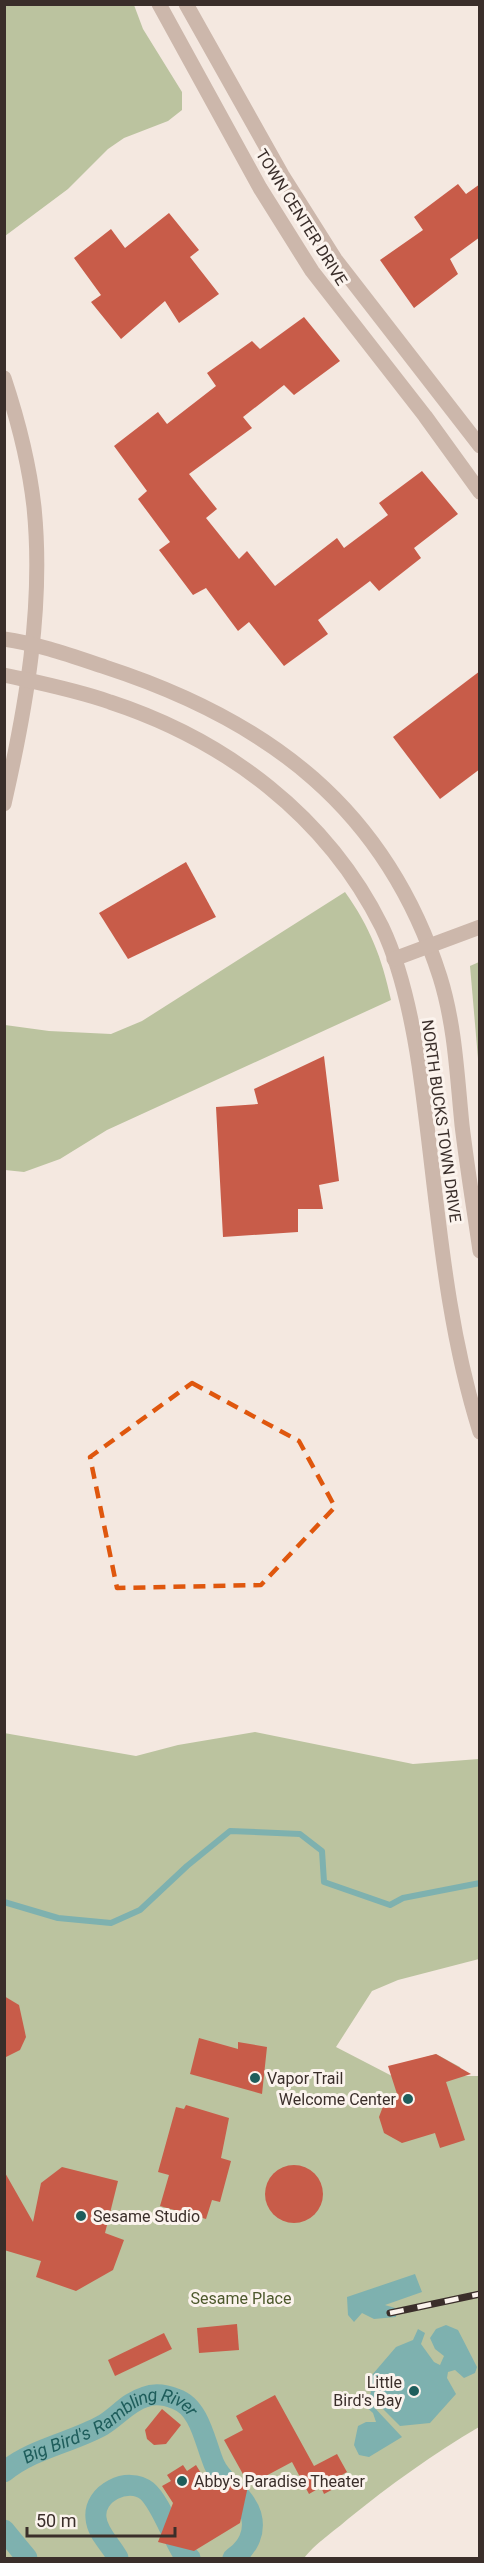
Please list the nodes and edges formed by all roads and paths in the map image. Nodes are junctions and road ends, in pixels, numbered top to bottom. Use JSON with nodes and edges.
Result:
{"nodes":[{"id":1,"x":159,"y":4,"type":"edge"},
{"id":2,"x":186,"y":4,"type":"edge"},
{"id":3,"x":4,"y":378,"type":"edge"},
{"id":4,"x":480,"y":446,"type":"edge"},
{"id":5,"x":480,"y":492,"type":"edge"},
{"id":6,"x":4,"y":639,"type":"edge"},
{"id":7,"x":32,"y":643,"type":"junction"},
{"id":8,"x":4,"y":675,"type":"edge"},
{"id":9,"x":28,"y":681,"type":"junction"},
{"id":10,"x":4,"y":804,"type":"edge"},
{"id":11,"x":480,"y":927,"type":"edge"},
{"id":12,"x":428,"y":946,"type":"junction"},
{"id":13,"x":394,"y":959,"type":"junction"},
{"id":14,"x":480,"y":1251,"type":"edge"},
{"id":15,"x":480,"y":1432,"type":"edge"}],
"edges":[{"from":1,"to":5,"type":"street","name":"TOWN CENTER DRIVE"},
{"from":2,"to":4,"type":"street","name":"TOWN CENTER DRIVE"},
{"from":3,"to":7,"type":"street"},
{"from":6,"to":7,"type":"street","name":"NORTH BUCKS TOWN DRIVE"},
{"from":7,"to":9,"type":"street"},
{"from":7,"to":12,"type":"street","name":"NORTH BUCKS TOWN DRIVE"},
{"from":8,"to":9,"type":"street","name":"NORTH BUCKS TOWN DRIVE"},
{"from":9,"to":10,"type":"street"},
{"from":9,"to":13,"type":"street","name":"NORTH BUCKS TOWN DRIVE"},
{"from":11,"to":12,"type":"street"},
{"from":12,"to":13,"type":"street"},
{"from":12,"to":14,"type":"street","name":"NORTH BUCKS TOWN DRIVE"},
{"from":13,"to":15,"type":"street","name":"NORTH BUCKS TOWN DRIVE"}]}
